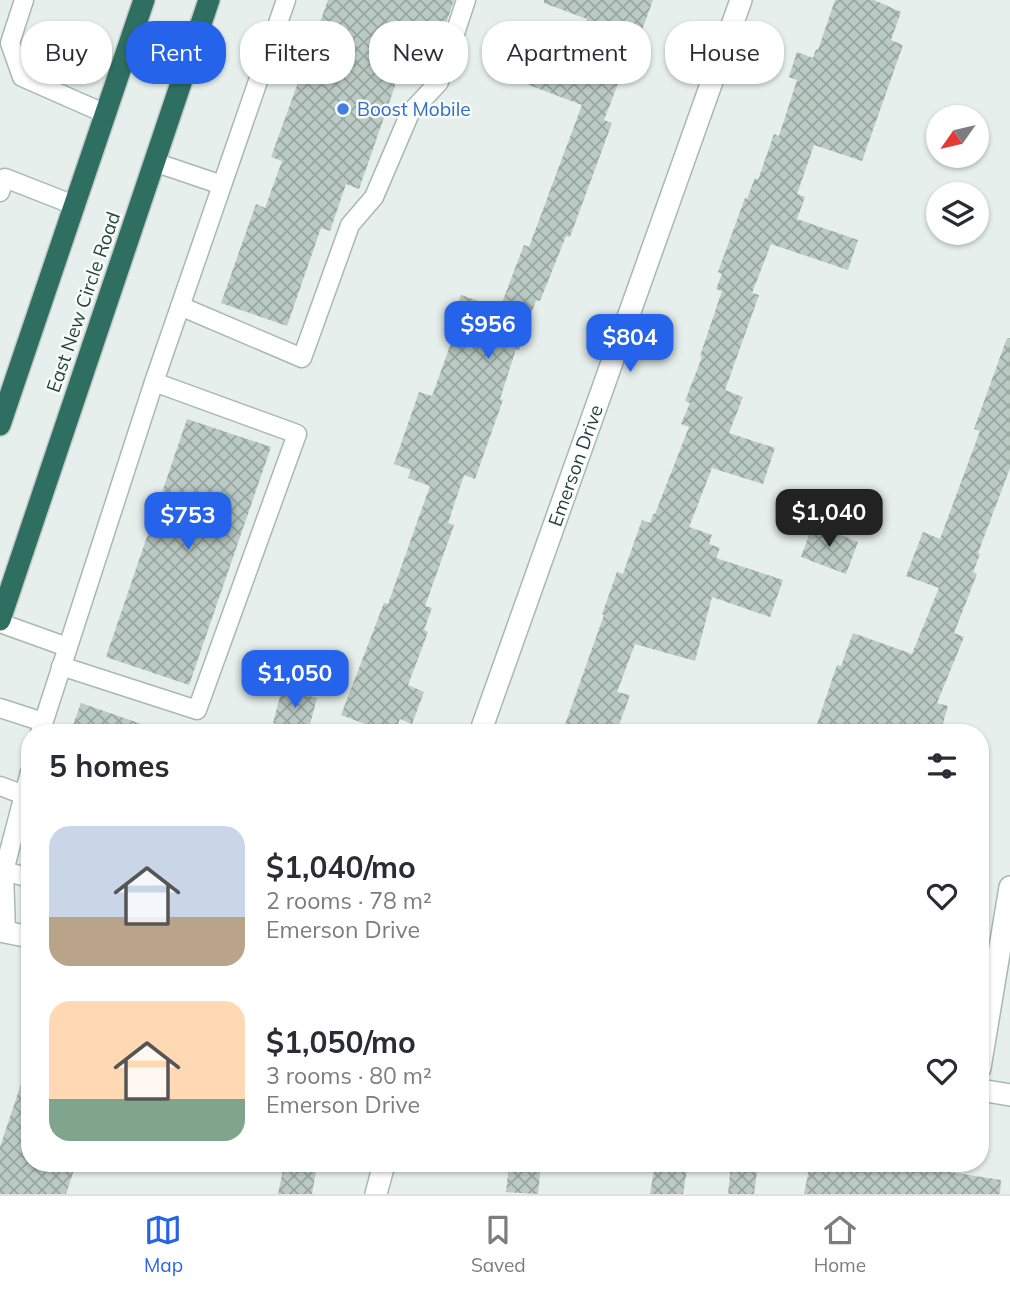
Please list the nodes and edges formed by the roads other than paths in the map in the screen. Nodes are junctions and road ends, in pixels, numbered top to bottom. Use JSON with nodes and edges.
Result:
{"nodes":[{"id":1,"x":23,"y":0,"type":"edge"},
{"id":2,"x":144,"y":0,"type":"edge"},
{"id":3,"x":209,"y":0,"type":"edge"},
{"id":4,"x":286,"y":0,"type":"edge"},
{"id":5,"x":466,"y":0,"type":"edge"},
{"id":6,"x":741,"y":0,"type":"edge"},
{"id":7,"x":106,"y":114,"type":"junction"},
{"id":8,"x":154,"y":162,"type":"junction"},
{"id":9,"x":2,"y":182,"type":"edge"},
{"id":10,"x":222,"y":185,"type":"junction"},
{"id":11,"x":74,"y":205,"type":"junction"},
{"id":12,"x":180,"y":306,"type":"junction"},
{"id":13,"x":154,"y":382,"type":"junction"},
{"id":14,"x":4,"y":399,"type":"edge"},
{"id":15,"x":0,"y":425,"type":"edge"},
{"id":16,"x":0,"y":621,"type":"edge"},
{"id":17,"x":67,"y":647,"type":"junction"},
{"id":18,"x":61,"y":666,"type":"junction"},
{"id":19,"x":0,"y":708,"type":"edge"},
{"id":20,"x":35,"y":724,"type":"edge"},
{"id":21,"x":43,"y":724,"type":"edge"},
{"id":22,"x":483,"y":724,"type":"edge"},
{"id":23,"x":0,"y":786,"type":"edge"},
{"id":24,"x":21,"y":794,"type":"edge"},
{"id":25,"x":21,"y":806,"type":"edge"},
{"id":26,"x":4,"y":871,"type":"junction"},
{"id":27,"x":21,"y":876,"type":"edge"},
{"id":28,"x":1010,"y":887,"type":"edge"},
{"id":29,"x":3,"y":932,"type":"edge"},
{"id":30,"x":21,"y":935,"type":"edge"},
{"id":31,"x":989,"y":1014,"type":"edge"},
{"id":32,"x":989,"y":1092,"type":"edge"},
{"id":33,"x":1010,"y":1096,"type":"edge"},
{"id":34,"x":382,"y":1172,"type":"edge"},
{"id":35,"x":376,"y":1194,"type":"edge"}],
"edges":[{"from":1,"to":7,"type":"lane"},
{"from":2,"to":7,"type":"highway","name":"East New Circle Road"},
{"from":3,"to":8,"type":"highway","name":"East New Circle Road"},
{"from":4,"to":10,"type":"lane"},
{"from":5,"to":12,"type":"lane"},
{"from":6,"to":22,"type":"street","name":"Emerson Drive"},
{"from":7,"to":11,"type":"highway","name":"East New Circle Road"},
{"from":8,"to":10,"type":"lane"},
{"from":8,"to":16,"type":"highway","name":"East New Circle Road"},
{"from":9,"to":11,"type":"lane"},
{"from":10,"to":12,"type":"lane"},
{"from":11,"to":14,"type":"highway","name":"East New Circle Road"},
{"from":12,"to":13,"type":"lane"},
{"from":13,"to":17,"type":"lane"},
{"from":13,"to":18,"type":"lane"},
{"from":14,"to":15,"type":"highway","name":"East New Circle Road"},
{"from":16,"to":17,"type":"lane"},
{"from":17,"to":18,"type":"lane"},
{"from":18,"to":21,"type":"lane"},
{"from":19,"to":20,"type":"lane"},
{"from":23,"to":24,"type":"lane"},
{"from":25,"to":26,"type":"lane"},
{"from":26,"to":27,"type":"lane"},
{"from":26,"to":29,"type":"lane"},
{"from":28,"to":31,"type":"street"},
{"from":29,"to":30,"type":"street"},
{"from":32,"to":33,"type":"street"},
{"from":34,"to":35,"type":"street"}]}
